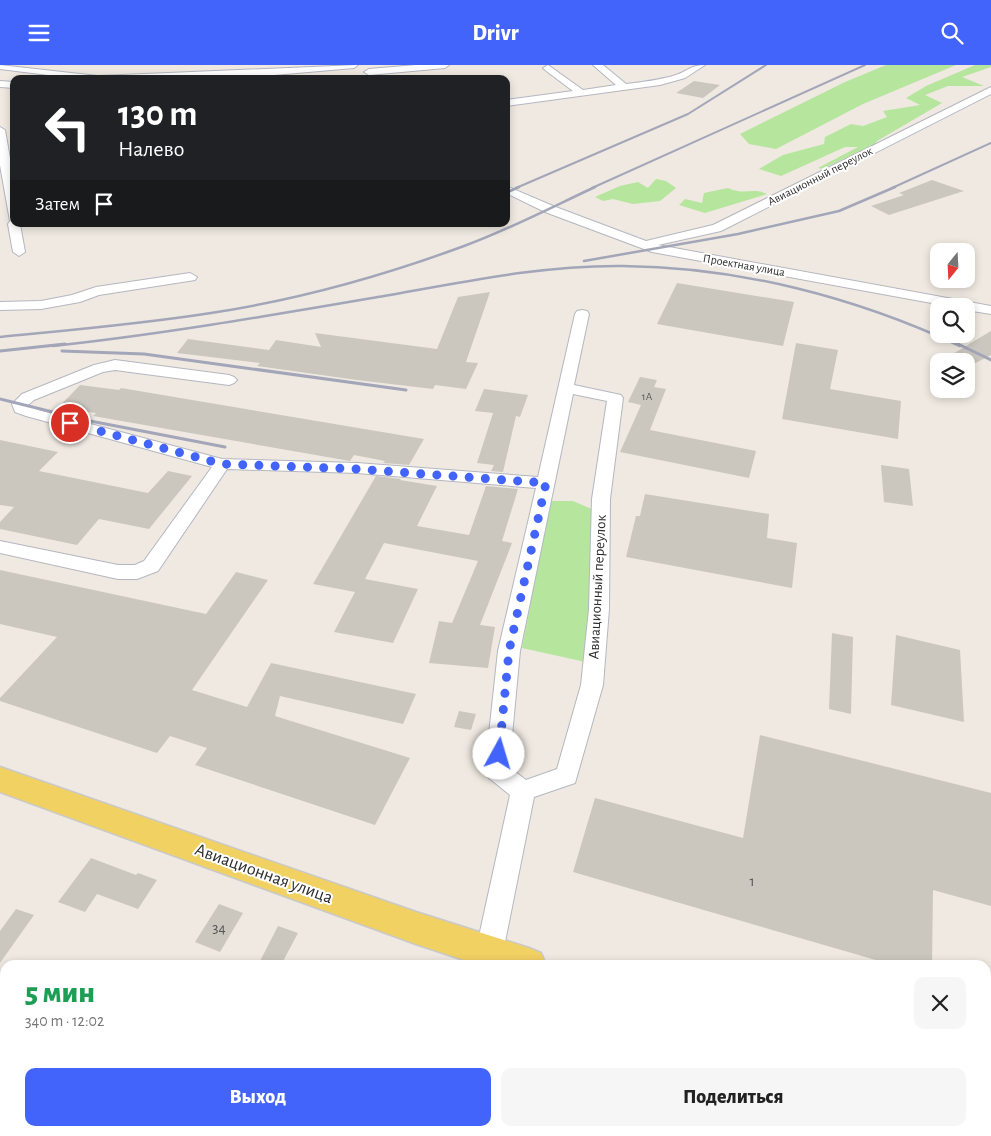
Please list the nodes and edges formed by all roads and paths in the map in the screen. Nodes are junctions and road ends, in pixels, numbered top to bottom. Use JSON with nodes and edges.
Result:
{"nodes":[{"id":1,"x":354,"y":65,"type":"edge"},
{"id":2,"x":445,"y":65,"type":"edge"},
{"id":3,"x":597,"y":65,"type":"edge"},
{"id":4,"x":701,"y":65,"type":"edge"},
{"id":5,"x":0,"y":66,"type":"edge"},
{"id":6,"x":106,"y":66,"type":"edge"},
{"id":7,"x":340,"y":66,"type":"edge"},
{"id":8,"x":548,"y":68,"type":"dead end"},
{"id":9,"x":371,"y":72,"type":"edge"},
{"id":10,"x":72,"y":75,"type":"edge"},
{"id":11,"x":115,"y":75,"type":"edge"},
{"id":12,"x":211,"y":75,"type":"edge"},
{"id":13,"x":625,"y":88,"type":"junction"},
{"id":14,"x":991,"y":90,"type":"edge"},
{"id":15,"x":583,"y":93,"type":"junction"},
{"id":16,"x":510,"y":102,"type":"edge"},
{"id":17,"x":0,"y":130,"type":"edge"},
{"id":18,"x":5,"y":145,"type":"edge"},
{"id":19,"x":10,"y":186,"type":"edge"},
{"id":20,"x":510,"y":191,"type":"edge"},
{"id":21,"x":15,"y":227,"type":"edge"},
{"id":22,"x":642,"y":245,"type":"junction"},
{"id":23,"x":19,"y":252,"type":"dead end"},
{"id":24,"x":190,"y":277,"type":"dead end"},
{"id":25,"x":0,"y":306,"type":"edge"},
{"id":26,"x":991,"y":310,"type":"edge"},
{"id":27,"x":582,"y":315,"type":"dead end"},
{"id":28,"x":229,"y":380,"type":"dead end"},
{"id":29,"x":566,"y":388,"type":"junction"},
{"id":30,"x":222,"y":464,"type":"junction"},
{"id":31,"x":546,"y":483,"type":"junction"},
{"id":32,"x":0,"y":547,"type":"edge"},
{"id":33,"x":0,"y":779,"type":"edge"},
{"id":34,"x":523,"y":791,"type":"junction"},
{"id":35,"x":486,"y":959,"type":"edge"}],
"edges":[{"from":1,"to":7,"type":"street"},
{"from":2,"to":9,"type":"street"},
{"from":3,"to":13,"type":"street"},
{"from":4,"to":13,"type":"street"},
{"from":5,"to":10,"type":"street"},
{"from":6,"to":11,"type":"street"},
{"from":7,"to":9,"type":"street"},
{"from":7,"to":12,"type":"street"},
{"from":8,"to":15,"type":"street"},
{"from":13,"to":15,"type":"street"},
{"from":14,"to":22,"type":"street","name":"Авиационный переулок"},
{"from":15,"to":16,"type":"street"},
{"from":17,"to":18,"type":"street"},
{"from":18,"to":19,"type":"street"},
{"from":20,"to":22,"type":"street","name":"Проектная улица"},
{"from":21,"to":23,"type":"street"},
{"from":22,"to":26,"type":"street","name":"Проектная улица"},
{"from":24,"to":25,"type":"street"},
{"from":27,"to":29,"type":"street"},
{"from":28,"to":30,"type":"street"},
{"from":29,"to":31,"type":"street"},
{"from":29,"to":34,"type":"street","name":"Авиационный переулок"},
{"from":30,"to":31,"type":"street"},
{"from":30,"to":32,"type":"street"},
{"from":31,"to":34,"type":"street"},
{"from":33,"to":35,"type":"main road","name":"Авиационная улица"},
{"from":34,"to":35,"type":"street"}]}
